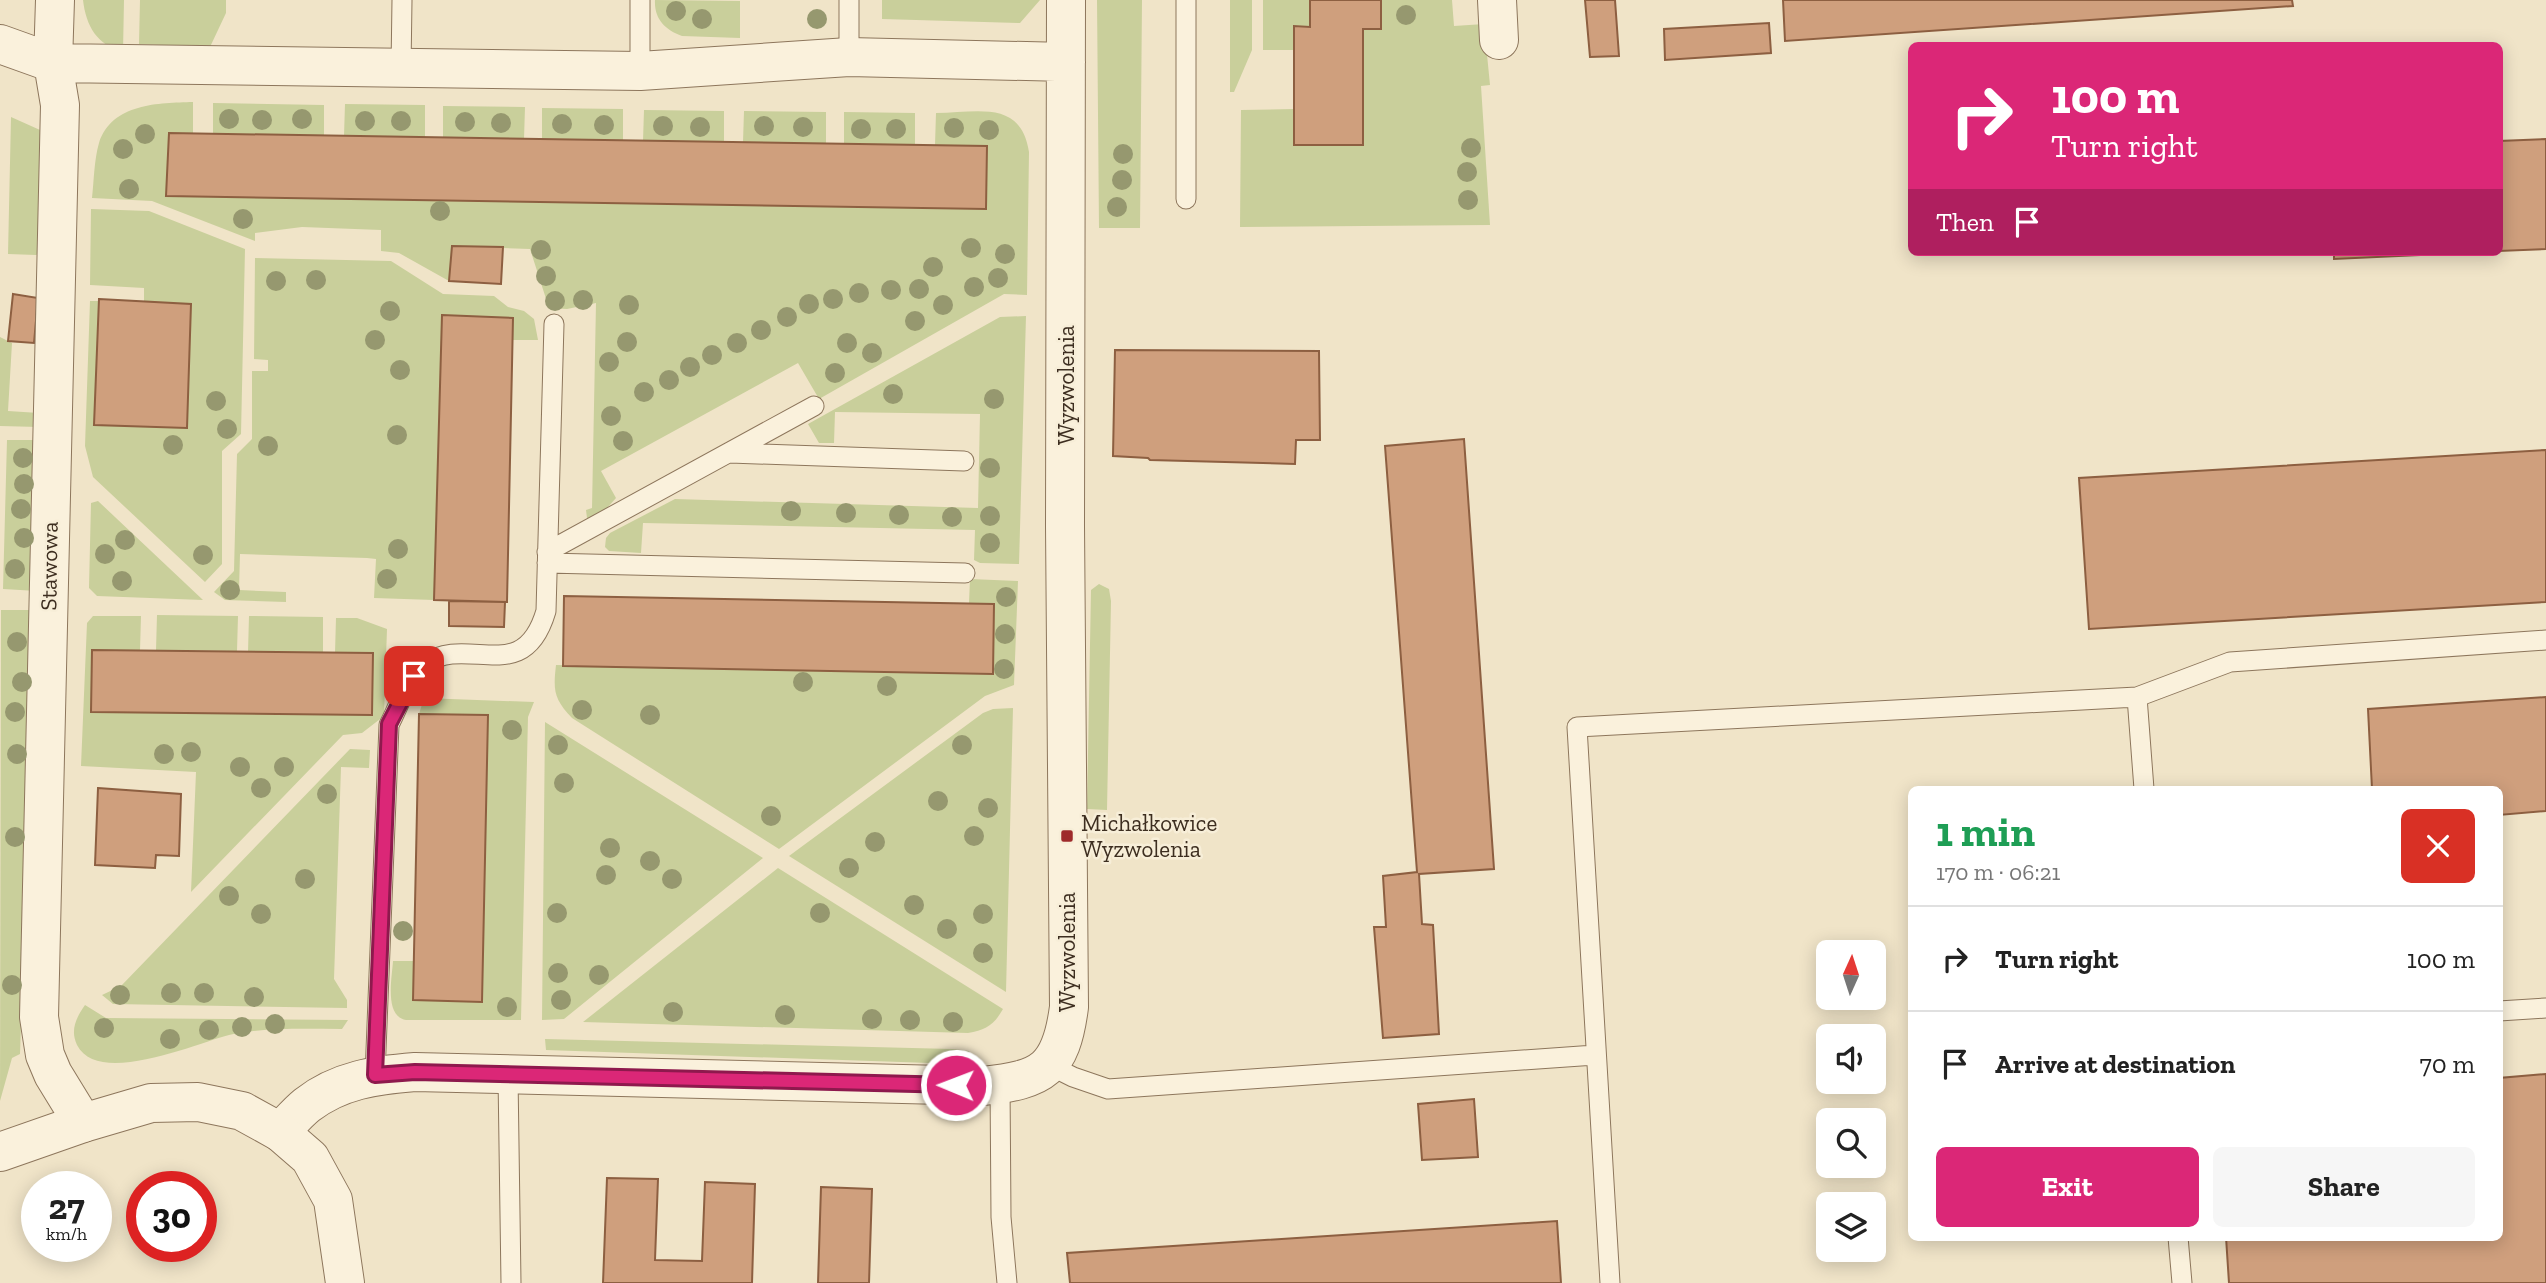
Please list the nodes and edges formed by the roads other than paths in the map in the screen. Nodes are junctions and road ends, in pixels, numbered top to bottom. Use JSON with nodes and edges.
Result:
{"nodes":[{"id":1,"x":55,"y":0,"type":"edge"},
{"id":2,"x":402,"y":0,"type":"edge"},
{"id":3,"x":640,"y":0,"type":"edge"},
{"id":4,"x":849,"y":0,"type":"edge"},
{"id":5,"x":1066,"y":0,"type":"edge"},
{"id":6,"x":1186,"y":0,"type":"edge"},
{"id":7,"x":1497,"y":0,"type":"edge"},
{"id":8,"x":1499,"y":40,"type":"dead end"},
{"id":9,"x":0,"y":44,"type":"edge"},
{"id":10,"x":849,"y":57,"type":"junction"},
{"id":11,"x":1066,"y":62,"type":"junction"},
{"id":12,"x":53,"y":63,"type":"junction"},
{"id":13,"x":401,"y":68,"type":"junction"},
{"id":14,"x":639,"y":71,"type":"junction"},
{"id":15,"x":1186,"y":199,"type":"dead end"},
{"id":16,"x":554,"y":324,"type":"dead end"},
{"id":17,"x":814,"y":406,"type":"dead end"},
{"id":18,"x":729,"y":453,"type":"junction"},
{"id":19,"x":964,"y":461,"type":"dead end"},
{"id":20,"x":547,"y":557,"type":"junction"},
{"id":21,"x":965,"y":573,"type":"dead end"},
{"id":22,"x":2546,"y":640,"type":"edge"},
{"id":23,"x":2137,"y":697,"type":"junction"},
{"id":24,"x":2144,"y":786,"type":"edge"},
{"id":25,"x":2546,"y":1008,"type":"edge"},
{"id":26,"x":2503,"y":1011,"type":"edge"},
{"id":27,"x":1595,"y":1055,"type":"junction"},
{"id":28,"x":1049,"y":1065,"type":"junction"},
{"id":29,"x":375,"y":1075,"type":"junction"},
{"id":30,"x":508,"y":1076,"type":"junction"},
{"id":31,"x":1000,"y":1084,"type":"junction"},
{"id":32,"x":83,"y":1123,"type":"junction"},
{"id":33,"x":280,"y":1132,"type":"junction"},
{"id":34,"x":0,"y":1152,"type":"edge"},
{"id":35,"x":2178,"y":1241,"type":"edge"},
{"id":36,"x":345,"y":1283,"type":"edge"},
{"id":37,"x":511,"y":1283,"type":"edge"},
{"id":38,"x":1007,"y":1283,"type":"edge"},
{"id":39,"x":1610,"y":1283,"type":"edge"},
{"id":40,"x":2182,"y":1283,"type":"edge"}],
"edges":[{"from":1,"to":12,"type":"street","name":"Stawowa"},
{"from":2,"to":13,"type":"lane"},
{"from":3,"to":14,"type":"lane"},
{"from":4,"to":10,"type":"lane"},
{"from":5,"to":11,"type":"street","name":"Wyzwolenia"},
{"from":6,"to":15,"type":"lane"},
{"from":7,"to":8,"type":"street"},
{"from":9,"to":12,"type":"street"},
{"from":10,"to":11,"type":"street"},
{"from":10,"to":14,"type":"street"},
{"from":11,"to":28,"type":"street","name":"Wyzwolenia"},
{"from":12,"to":13,"type":"street"},
{"from":12,"to":32,"type":"street","name":"Stawowa"},
{"from":13,"to":14,"type":"street"},
{"from":16,"to":20,"type":"lane"},
{"from":17,"to":18,"type":"lane"},
{"from":18,"to":19,"type":"lane"},
{"from":18,"to":20,"type":"lane"},
{"from":20,"to":21,"type":"lane"},
{"from":20,"to":29,"type":"lane"},
{"from":22,"to":23,"type":"lane"},
{"from":23,"to":24,"type":"lane"},
{"from":23,"to":27,"type":"lane"},
{"from":25,"to":26,"type":"lane"},
{"from":27,"to":28,"type":"lane"},
{"from":27,"to":39,"type":"lane"},
{"from":28,"to":31,"type":"street"},
{"from":29,"to":30,"type":"street"},
{"from":29,"to":33,"type":"street"},
{"from":30,"to":31,"type":"street"},
{"from":30,"to":37,"type":"lane"},
{"from":31,"to":38,"type":"lane"},
{"from":32,"to":33,"type":"street"},
{"from":32,"to":34,"type":"street"},
{"from":33,"to":36,"type":"street"},
{"from":35,"to":40,"type":"lane"}]}
